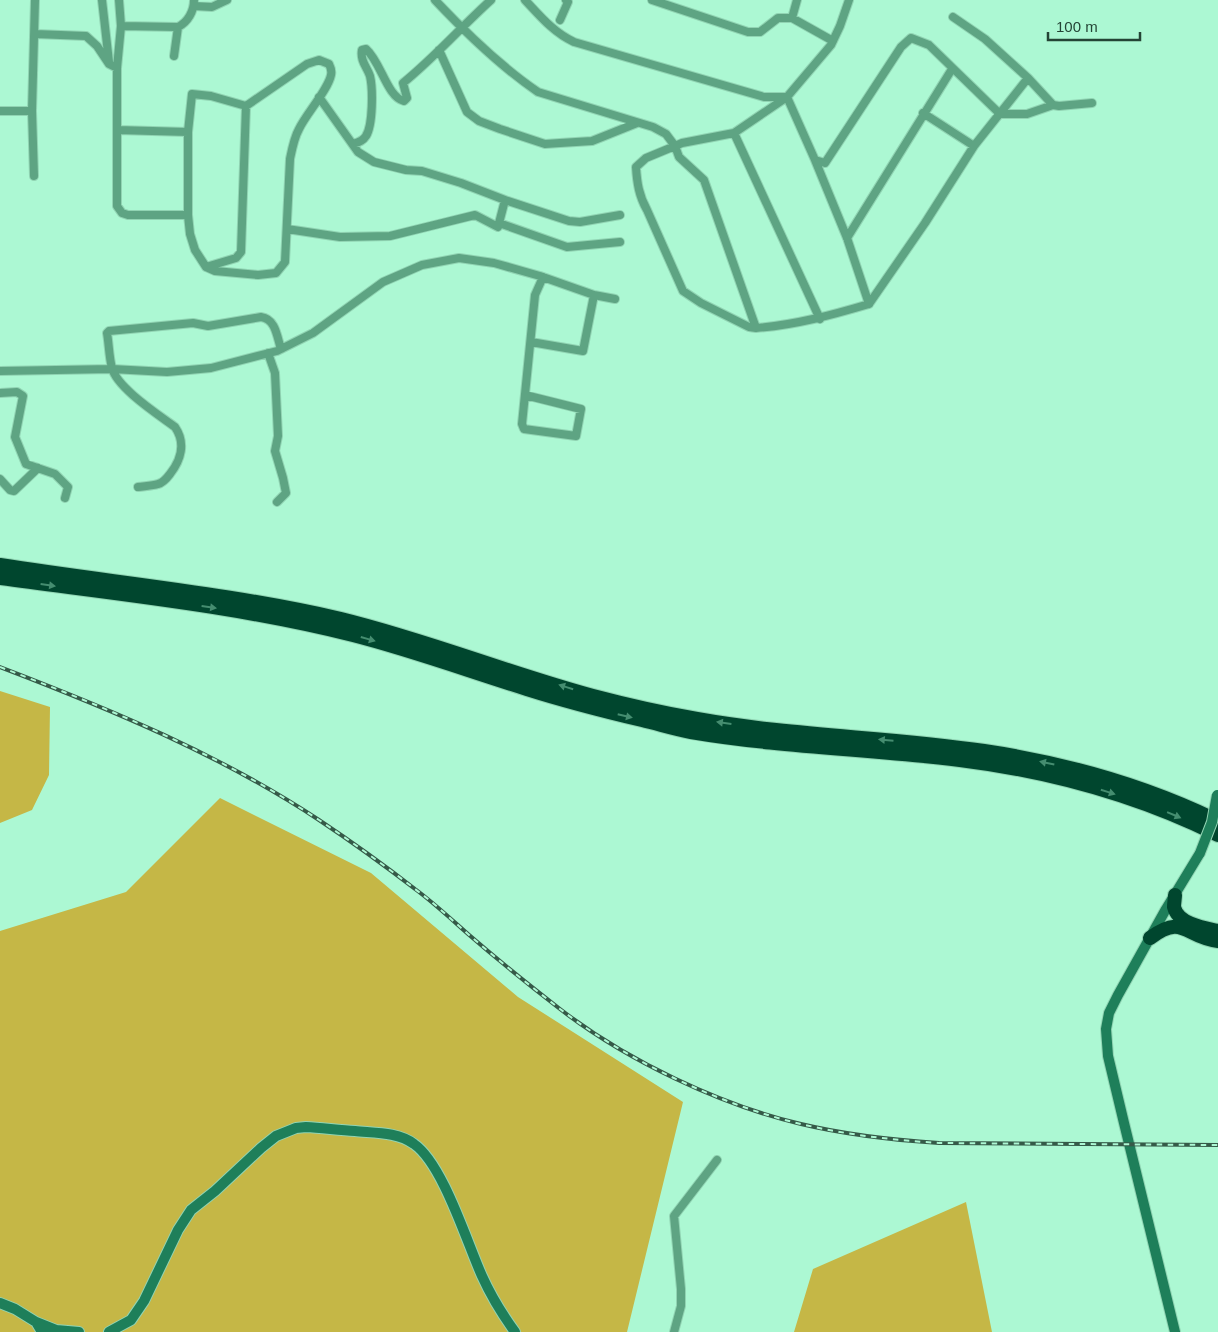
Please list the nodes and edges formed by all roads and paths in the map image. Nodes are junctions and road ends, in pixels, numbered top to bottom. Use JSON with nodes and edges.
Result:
{"nodes":[{"id":1,"x":35,"y":0,"type":"edge"},
{"id":2,"x":102,"y":0,"type":"edge"},
{"id":3,"x":119,"y":0,"type":"edge"},
{"id":4,"x":201,"y":0,"type":"edge"},
{"id":5,"x":227,"y":0,"type":"edge"},
{"id":6,"x":435,"y":0,"type":"edge"},
{"id":7,"x":491,"y":0,"type":"edge"},
{"id":8,"x":525,"y":0,"type":"edge"},
{"id":9,"x":566,"y":0,"type":"edge"},
{"id":10,"x":652,"y":0,"type":"edge"},
{"id":11,"x":797,"y":0,"type":"edge"},
{"id":12,"x":849,"y":0,"type":"edge"},
{"id":13,"x":194,"y":3,"type":"edge"},
{"id":14,"x":214,"y":4,"type":"edge"},
{"id":15,"x":792,"y":18,"type":"junction"},
{"id":16,"x":953,"y":18,"type":"dead end"},
{"id":17,"x":560,"y":20,"type":"dead end"},
{"id":18,"x":121,"y":26,"type":"junction"},
{"id":19,"x":178,"y":27,"type":"junction"},
{"id":20,"x":461,"y":27,"type":"junction"},
{"id":21,"x":35,"y":34,"type":"junction"},
{"id":22,"x":833,"y":41,"type":"junction"},
{"id":23,"x":439,"y":50,"type":"junction"},
{"id":24,"x":174,"y":56,"type":"dead end"},
{"id":25,"x":115,"y":68,"type":"junction"},
{"id":26,"x":952,"y":69,"type":"junction"},
{"id":27,"x":108,"y":76,"type":"dead end"},
{"id":28,"x":1028,"y":78,"type":"junction"},
{"id":29,"x":319,"y":97,"type":"junction"},
{"id":30,"x":787,"y":97,"type":"junction"},
{"id":31,"x":1092,"y":103,"type":"dead end"},
{"id":32,"x":1053,"y":105,"type":"junction"},
{"id":33,"x":246,"y":106,"type":"junction"},
{"id":34,"x":0,"y":111,"type":"edge"},
{"id":35,"x":32,"y":111,"type":"junction"},
{"id":36,"x":924,"y":113,"type":"junction"},
{"id":37,"x":1000,"y":114,"type":"junction"},
{"id":38,"x":636,"y":123,"type":"junction"},
{"id":39,"x":117,"y":130,"type":"junction"},
{"id":40,"x":188,"y":132,"type":"junction"},
{"id":41,"x":734,"y":133,"type":"junction"},
{"id":42,"x":353,"y":144,"type":"junction"},
{"id":43,"x":675,"y":146,"type":"junction"},
{"id":44,"x":974,"y":146,"type":"junction"},
{"id":45,"x":816,"y":160,"type":"junction"},
{"id":46,"x":34,"y":176,"type":"dead end"},
{"id":47,"x":505,"y":200,"type":"junction"},
{"id":48,"x":188,"y":215,"type":"junction"},
{"id":49,"x":620,"y":216,"type":"dead end"},
{"id":50,"x":499,"y":223,"type":"junction"},
{"id":51,"x":287,"y":229,"type":"junction"},
{"id":52,"x":847,"y":238,"type":"junction"},
{"id":53,"x":620,"y":242,"type":"dead end"},
{"id":54,"x":206,"y":267,"type":"junction"},
{"id":55,"x":543,"y":277,"type":"junction"},
{"id":56,"x":594,"y":295,"type":"junction"},
{"id":57,"x":615,"y":299,"type":"dead end"},
{"id":58,"x":869,"y":304,"type":"junction"},
{"id":59,"x":820,"y":319,"type":"junction"},
{"id":60,"x":756,"y":328,"type":"junction"},
{"id":61,"x":530,"y":342,"type":"junction"},
{"id":62,"x":281,"y":348,"type":"junction"},
{"id":63,"x":268,"y":353,"type":"junction"},
{"id":64,"x":112,"y":369,"type":"junction"},
{"id":65,"x":0,"y":371,"type":"edge"},
{"id":66,"x":0,"y":393,"type":"edge"},
{"id":67,"x":525,"y":395,"type":"junction"},
{"id":68,"x":38,"y":468,"type":"junction"},
{"id":69,"x":0,"y":479,"type":"edge"},
{"id":70,"x":138,"y":487,"type":"dead end"},
{"id":71,"x":65,"y":498,"type":"dead end"},
{"id":72,"x":277,"y":502,"type":"dead end"},
{"id":73,"x":0,"y":565,"type":"edge"},
{"id":74,"x":0,"y":578,"type":"edge"},
{"id":75,"x":1091,"y":780,"type":"junction"},
{"id":76,"x":1130,"y":792,"type":"junction"},
{"id":77,"x":1218,"y":793,"type":"edge"},
{"id":78,"x":1218,"y":821,"type":"edge"},
{"id":79,"x":1218,"y":835,"type":"edge"},
{"id":80,"x":1175,"y":895,"type":"junction"},
{"id":81,"x":1164,"y":913,"type":"junction"},
{"id":82,"x":1179,"y":922,"type":"junction"},
{"id":83,"x":1218,"y":931,"type":"edge"},
{"id":84,"x":1150,"y":938,"type":"junction"},
{"id":85,"x":1218,"y":941,"type":"edge"},
{"id":86,"x":717,"y":1160,"type":"dead end"},
{"id":87,"x":0,"y":1303,"type":"edge"},
{"id":88,"x":36,"y":1322,"type":"junction"},
{"id":89,"x":42,"y":1332,"type":"edge"},
{"id":90,"x":79,"y":1332,"type":"edge"},
{"id":91,"x":109,"y":1332,"type":"edge"},
{"id":92,"x":514,"y":1332,"type":"edge"},
{"id":93,"x":674,"y":1332,"type":"edge"},
{"id":94,"x":1175,"y":1332,"type":"edge"}],
"edges":[{"from":1,"to":21,"type":"street"},
{"from":2,"to":25,"type":"street"},
{"from":3,"to":18,"type":"street"},
{"from":4,"to":13,"type":"street"},
{"from":5,"to":14,"type":"street"},
{"from":6,"to":20,"type":"street"},
{"from":7,"to":20,"type":"street"},
{"from":8,"to":30,"type":"street"},
{"from":9,"to":17,"type":"street"},
{"from":10,"to":15,"type":"street"},
{"from":11,"to":15,"type":"street"},
{"from":12,"to":22,"type":"street"},
{"from":13,"to":14,"type":"street"},
{"from":13,"to":19,"type":"street"},
{"from":15,"to":22,"type":"street"},
{"from":16,"to":28,"type":"street"},
{"from":18,"to":19,"type":"street"},
{"from":18,"to":25,"type":"street"},
{"from":19,"to":24,"type":"street"},
{"from":20,"to":23,"type":"street"},
{"from":20,"to":38,"type":"street"},
{"from":21,"to":25,"type":"street"},
{"from":21,"to":35,"type":"street"},
{"from":22,"to":30,"type":"street"},
{"from":23,"to":38,"type":"street"},
{"from":23,"to":42,"type":"street"},
{"from":25,"to":27,"type":"street"},
{"from":25,"to":39,"type":"street"},
{"from":26,"to":36,"type":"street"},
{"from":26,"to":37,"type":"street"},
{"from":26,"to":45,"type":"street"},
{"from":28,"to":32,"type":"street"},
{"from":28,"to":37,"type":"street"},
{"from":29,"to":33,"type":"street"},
{"from":29,"to":42,"type":"street"},
{"from":29,"to":51,"type":"street"},
{"from":30,"to":41,"type":"street"},
{"from":30,"to":45,"type":"street"},
{"from":31,"to":32,"type":"street"},
{"from":32,"to":37,"type":"street"},
{"from":33,"to":40,"type":"street"},
{"from":33,"to":54,"type":"street"},
{"from":34,"to":35,"type":"street"},
{"from":35,"to":46,"type":"street"},
{"from":36,"to":44,"type":"street"},
{"from":36,"to":52,"type":"street"},
{"from":37,"to":44,"type":"street"},
{"from":38,"to":43,"type":"street"},
{"from":39,"to":40,"type":"street"},
{"from":39,"to":48,"type":"street"},
{"from":40,"to":48,"type":"street"},
{"from":41,"to":43,"type":"street"},
{"from":41,"to":59,"type":"street"},
{"from":42,"to":47,"type":"street"},
{"from":43,"to":60,"type":"street"},
{"from":43,"to":60,"type":"street"},
{"from":44,"to":58,"type":"street"},
{"from":45,"to":52,"type":"street"},
{"from":47,"to":49,"type":"street"},
{"from":47,"to":50,"type":"street"},
{"from":48,"to":54,"type":"street"},
{"from":50,"to":51,"type":"street"},
{"from":50,"to":53,"type":"street"},
{"from":51,"to":54,"type":"street"},
{"from":52,"to":58,"type":"street"},
{"from":55,"to":56,"type":"street"},
{"from":55,"to":61,"type":"street"},
{"from":55,"to":62,"type":"street"},
{"from":56,"to":57,"type":"street"},
{"from":56,"to":61,"type":"street"},
{"from":58,"to":59,"type":"street"},
{"from":59,"to":60,"type":"street"},
{"from":61,"to":67,"type":"street"},
{"from":62,"to":63,"type":"street"},
{"from":62,"to":64,"type":"street"},
{"from":63,"to":64,"type":"street"},
{"from":63,"to":72,"type":"street"},
{"from":64,"to":65,"type":"street"},
{"from":64,"to":70,"type":"street"},
{"from":66,"to":68,"type":"street"},
{"from":67,"to":67,"type":"street"},
{"from":68,"to":69,"type":"street"},
{"from":68,"to":71,"type":"street"},
{"from":75,"to":73,"type":"highway","one_way":true},
{"from":74,"to":75,"type":"highway","one_way":true},
{"from":75,"to":76,"type":"highway"},
{"from":76,"to":78,"type":"highway"},
{"from":76,"to":79,"type":"highway","one_way":true},
{"from":77,"to":80,"type":"street","bridge":true},
{"from":80,"to":81,"type":"street"},
{"from":80,"to":82,"type":"highway"},
{"from":81,"to":82,"type":"highway"},
{"from":81,"to":84,"type":"street"},
{"from":82,"to":83,"type":"highway"},
{"from":82,"to":84,"type":"highway"},
{"from":82,"to":85,"type":"highway"},
{"from":84,"to":94,"type":"street"},
{"from":86,"to":93,"type":"street"},
{"from":87,"to":88,"type":"street"},
{"from":88,"to":89,"type":"street"},
{"from":88,"to":90,"type":"street"},
{"from":91,"to":92,"type":"street"}]}
